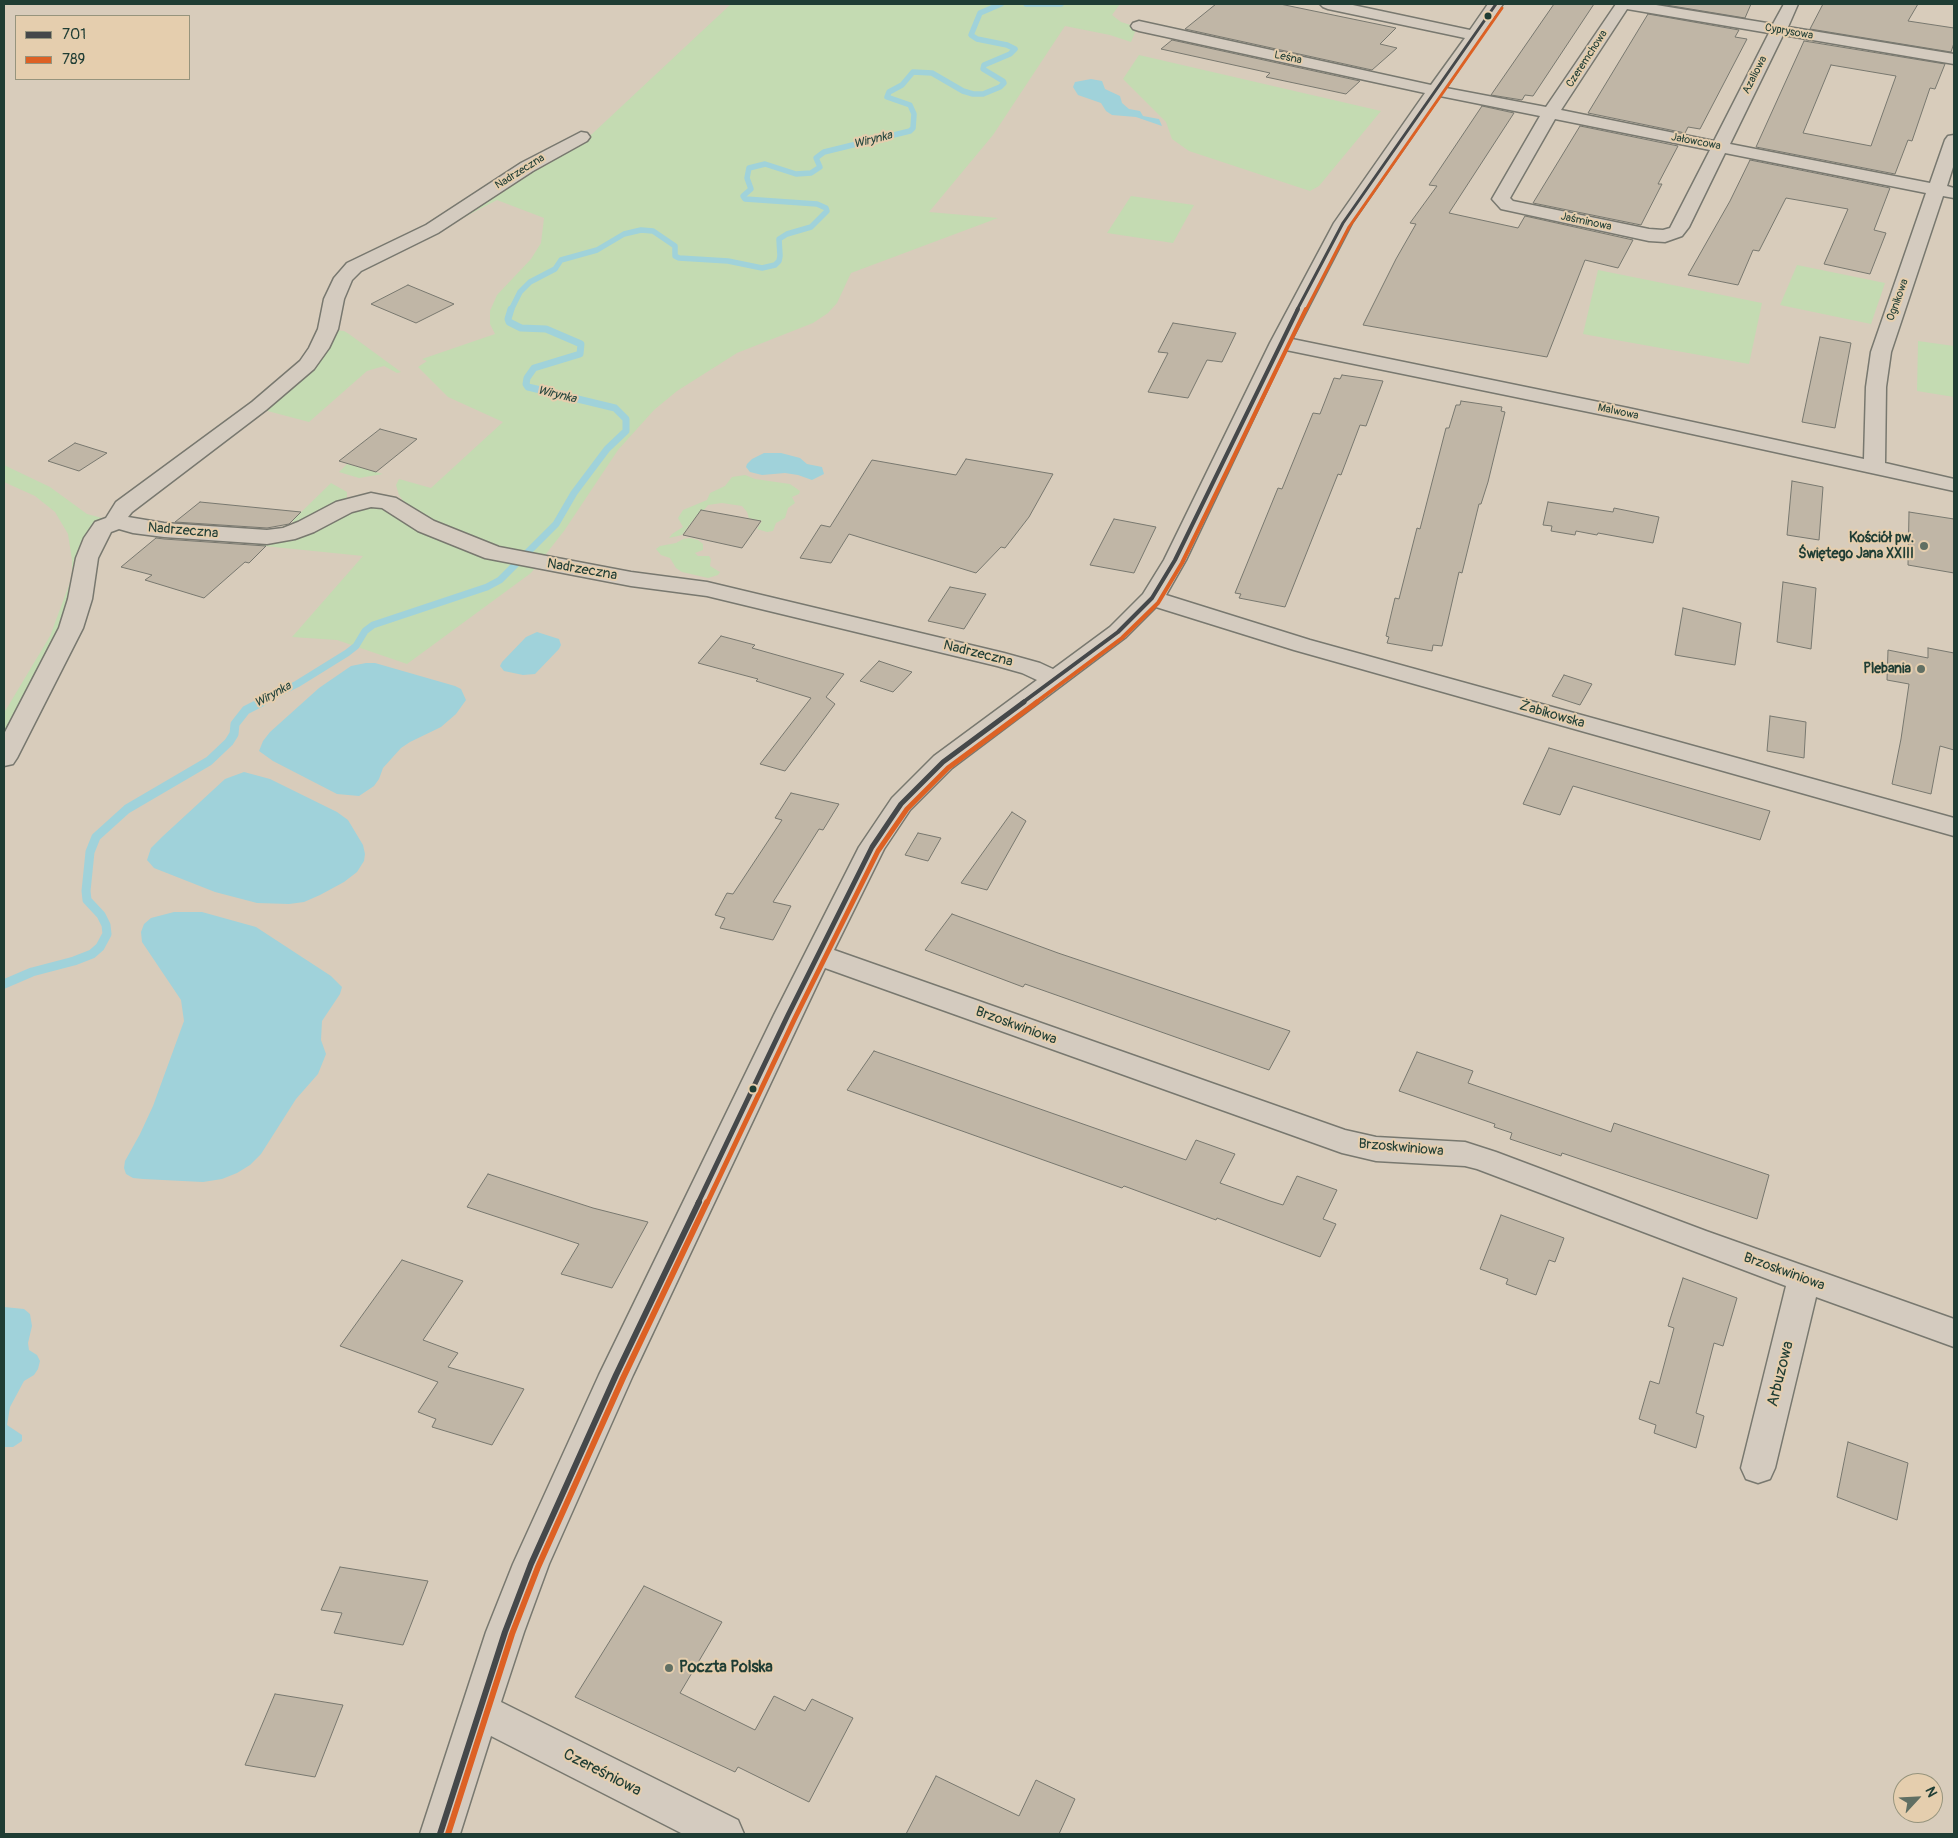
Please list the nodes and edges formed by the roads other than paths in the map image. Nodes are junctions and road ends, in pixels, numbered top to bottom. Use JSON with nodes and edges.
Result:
{"nodes":[{"id":1,"x":1328,"y":4,"type":"edge"},
{"id":2,"x":1496,"y":4,"type":"edge"},
{"id":3,"x":1623,"y":4,"type":"edge"},
{"id":4,"x":1791,"y":4,"type":"edge"},
{"id":5,"x":1139,"y":26,"type":"dead end"},
{"id":6,"x":1778,"y":30,"type":"junction"},
{"id":7,"x":1474,"y":35,"type":"junction"},
{"id":8,"x":1954,"y":59,"type":"edge"},
{"id":9,"x":1437,"y":91,"type":"junction"},
{"id":10,"x":1550,"y":114,"type":"junction"},
{"id":11,"x":581,"y":137,"type":"dead end"},
{"id":12,"x":1954,"y":140,"type":"edge"},
{"id":13,"x":1720,"y":147,"type":"junction"},
{"id":14,"x":1946,"y":192,"type":"edge"},
{"id":15,"x":1280,"y":343,"type":"junction"},
{"id":16,"x":1874,"y":468,"type":"junction"},
{"id":17,"x":1954,"y":485,"type":"edge"},
{"id":18,"x":118,"y":521,"type":"junction"},
{"id":19,"x":1152,"y":598,"type":"junction"},
{"id":20,"x":1054,"y":679,"type":"junction"},
{"id":21,"x":4,"y":758,"type":"edge"},
{"id":22,"x":1954,"y":827,"type":"edge"},
{"id":23,"x":818,"y":955,"type":"junction"},
{"id":24,"x":1804,"y":1280,"type":"junction"},
{"id":25,"x":1954,"y":1333,"type":"edge"},
{"id":26,"x":1758,"y":1468,"type":"dead end"},
{"id":27,"x":480,"y":1711,"type":"junction"},
{"id":28,"x":440,"y":1834,"type":"edge"},
{"id":29,"x":724,"y":1834,"type":"edge"}],
"edges":[{"from":1,"to":7,"type":"street"},
{"from":2,"to":7,"type":"street"},
{"from":3,"to":6,"type":"street","name":"Cyprysowa"},
{"from":3,"to":10,"type":"street","name":"Czeremchowa"},
{"from":4,"to":6,"type":"street","name":"Azaliowa"},
{"from":5,"to":9,"type":"street","name":"Leśna"},
{"from":6,"to":8,"type":"street","name":"Cyprysowa"},
{"from":6,"to":13,"type":"street","name":"Azaliowa"},
{"from":7,"to":9,"type":"street"},
{"from":9,"to":10,"type":"street","name":"Jałowcowa"},
{"from":9,"to":15,"type":"street"},
{"from":10,"to":13,"type":"street","name":"Jałowcowa"},
{"from":10,"to":13,"type":"street","name":"Jaśminowa"},
{"from":11,"to":18,"type":"street","name":"Nadrzeczna"},
{"from":12,"to":14,"type":"street","name":"Ognikowa"},
{"from":13,"to":14,"type":"street","name":"Jałowcowa"},
{"from":14,"to":16,"type":"street","name":"Ognikowa"},
{"from":15,"to":16,"type":"street","name":"Malwowa"},
{"from":15,"to":19,"type":"street"},
{"from":16,"to":17,"type":"street","name":"Malwowa"},
{"from":18,"to":20,"type":"street","name":"Nadrzeczna"},
{"from":18,"to":21,"type":"street","name":"Nadrzeczna"},
{"from":19,"to":20,"type":"street"},
{"from":19,"to":22,"type":"street","name":"Żabikowska"},
{"from":20,"to":23,"type":"street"},
{"from":23,"to":24,"type":"street","name":"Brzoskwiniowa"},
{"from":23,"to":27,"type":"street"},
{"from":24,"to":25,"type":"street","name":"Brzoskwiniowa"},
{"from":24,"to":26,"type":"street","name":"Arbuzowa"},
{"from":27,"to":28,"type":"street"},
{"from":27,"to":29,"type":"street","name":"Czereśniowa"}]}
